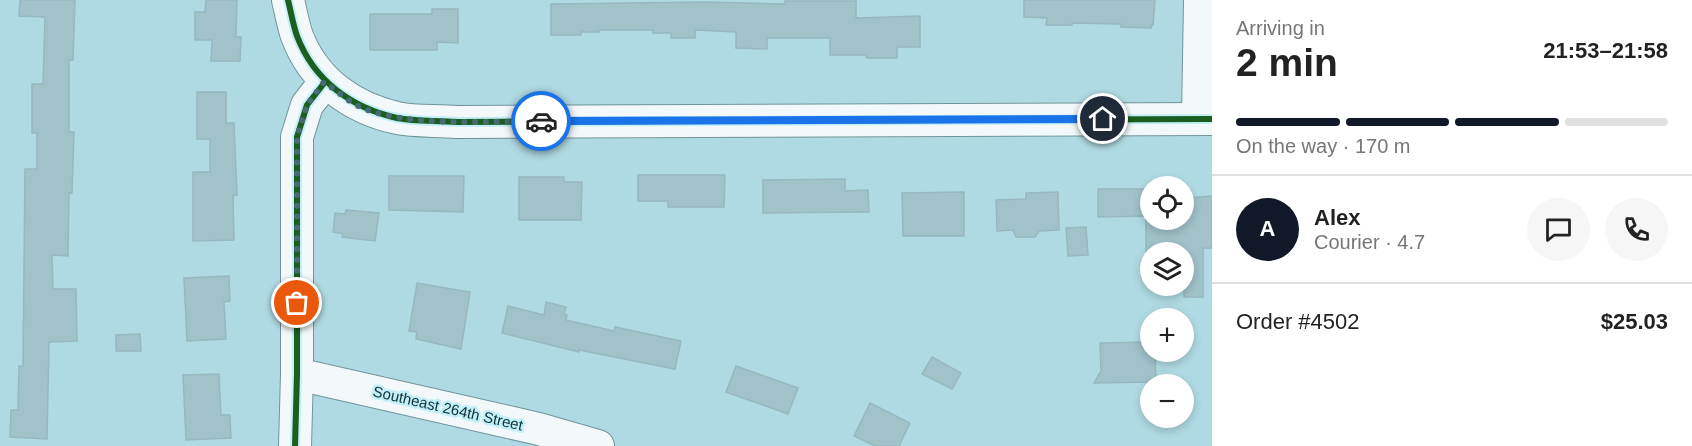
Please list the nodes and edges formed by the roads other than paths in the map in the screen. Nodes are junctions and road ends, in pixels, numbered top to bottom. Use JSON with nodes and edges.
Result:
{"nodes":[{"id":1,"x":288,"y":0,"type":"edge"},
{"id":2,"x":1200,"y":0,"type":"edge"},
{"id":3,"x":324,"y":82,"type":"junction"},
{"id":4,"x":1205,"y":119,"type":"edge"},
{"id":5,"x":297,"y":374,"type":"junction"},
{"id":6,"x":295,"y":446,"type":"edge"},
{"id":7,"x":598,"y":446,"type":"edge"}],
"edges":[{"from":1,"to":3,"type":"street"},
{"from":2,"to":4,"type":"street"},
{"from":3,"to":4,"type":"street"},
{"from":3,"to":5,"type":"street"},
{"from":5,"to":6,"type":"street"},
{"from":5,"to":7,"type":"street","name":"Southeast 264th Street"}]}
